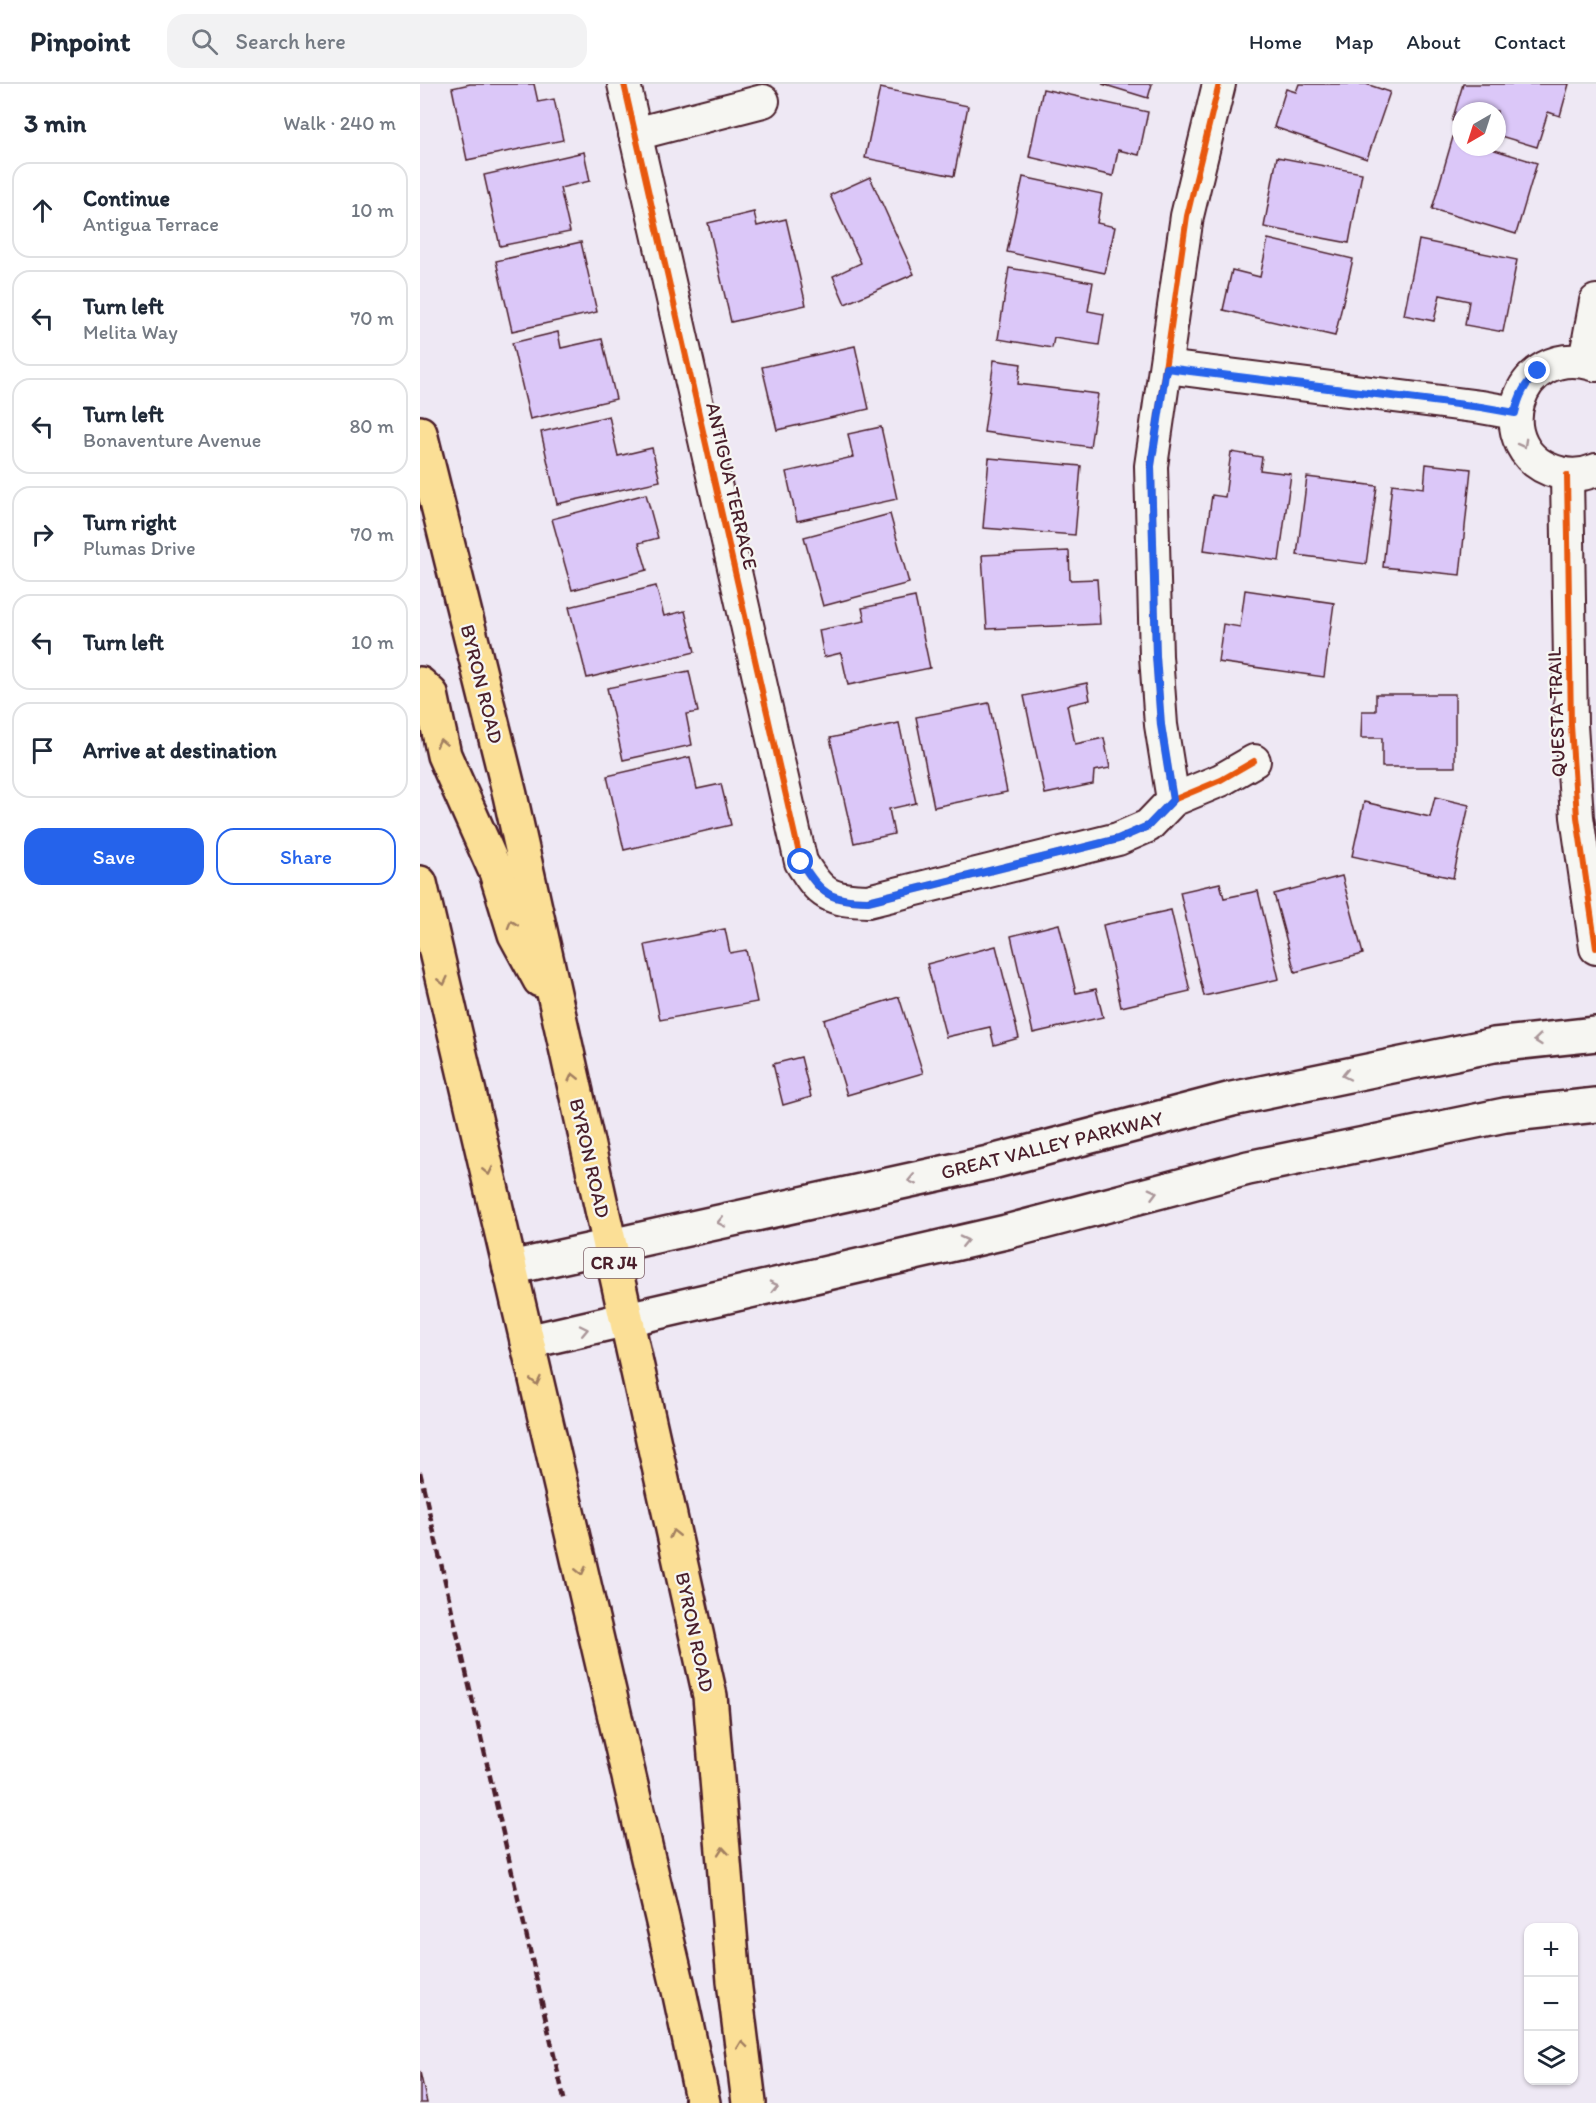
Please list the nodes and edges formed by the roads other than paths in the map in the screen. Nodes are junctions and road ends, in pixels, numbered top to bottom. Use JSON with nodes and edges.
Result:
{"nodes":[{"id":1,"x":624,"y":84,"type":"edge"},
{"id":2,"x":1219,"y":84,"type":"edge"},
{"id":3,"x":763,"y":101,"type":"dead end"},
{"id":4,"x":635,"y":134,"type":"junction"},
{"id":5,"x":1596,"y":301,"type":"edge"},
{"id":6,"x":1590,"y":363,"type":"edge"},
{"id":7,"x":1166,"y":368,"type":"junction"},
{"id":8,"x":1515,"y":413,"type":"junction"},
{"id":9,"x":420,"y":433,"type":"edge"},
{"id":10,"x":1582,"y":472,"type":"edge"},
{"id":11,"x":420,"y":684,"type":"edge"},
{"id":12,"x":1254,"y":761,"type":"dead end"},
{"id":13,"x":1173,"y":800,"type":"junction"},
{"id":14,"x":420,"y":883,"type":"edge"},
{"id":15,"x":1596,"y":948,"type":"edge"},
{"id":16,"x":558,"y":1013,"type":"junction"},
{"id":17,"x":1596,"y":1034,"type":"edge"},
{"id":18,"x":1596,"y":1105,"type":"edge"},
{"id":19,"x":610,"y":1246,"type":"junction"},
{"id":20,"x":510,"y":1268,"type":"junction"},
{"id":21,"x":627,"y":1320,"type":"junction"},
{"id":22,"x":527,"y":1342,"type":"junction"},
{"id":23,"x":703,"y":2103,"type":"edge"},
{"id":24,"x":749,"y":2103,"type":"edge"}],
"edges":[{"from":1,"to":4,"type":"street","name":"ANTIGUA TERRACE"},
{"from":2,"to":7,"type":"street"},
{"from":3,"to":4,"type":"street"},
{"from":4,"to":13,"type":"street","name":"ANTIGUA TERRACE"},
{"from":5,"to":6,"type":"street"},
{"from":6,"to":8,"type":"street"},
{"from":7,"to":8,"type":"street"},
{"from":7,"to":13,"type":"street"},
{"from":8,"to":10,"type":"street","one_way":true},
{"from":9,"to":16,"type":"main road","name":"BYRON ROAD","number":"CR J4"},
{"from":10,"to":15,"type":"street","name":"QUESTA TRAIL"},
{"from":16,"to":11,"type":"main road","one_way":true},
{"from":12,"to":13,"type":"street"},
{"from":14,"to":20,"type":"main road","one_way":true},
{"from":19,"to":16,"type":"main road","name":"BYRON ROAD","number":"CR J4","one_way":true},
{"from":17,"to":19,"type":"main road","name":"GREAT VALLEY PARKWAY","one_way":true},
{"from":21,"to":18,"type":"main road","one_way":true},
{"from":19,"to":20,"type":"main road","name":"GREAT VALLEY PARKWAY"},
{"from":19,"to":21,"type":"main road","name":"BYRON ROAD","number":"CR J4"},
{"from":20,"to":22,"type":"main road"},
{"from":22,"to":21,"type":"main road","one_way":true},
{"from":24,"to":21,"type":"main road","name":"BYRON ROAD","number":"CR J4","one_way":true},
{"from":22,"to":23,"type":"main road","one_way":true}]}
